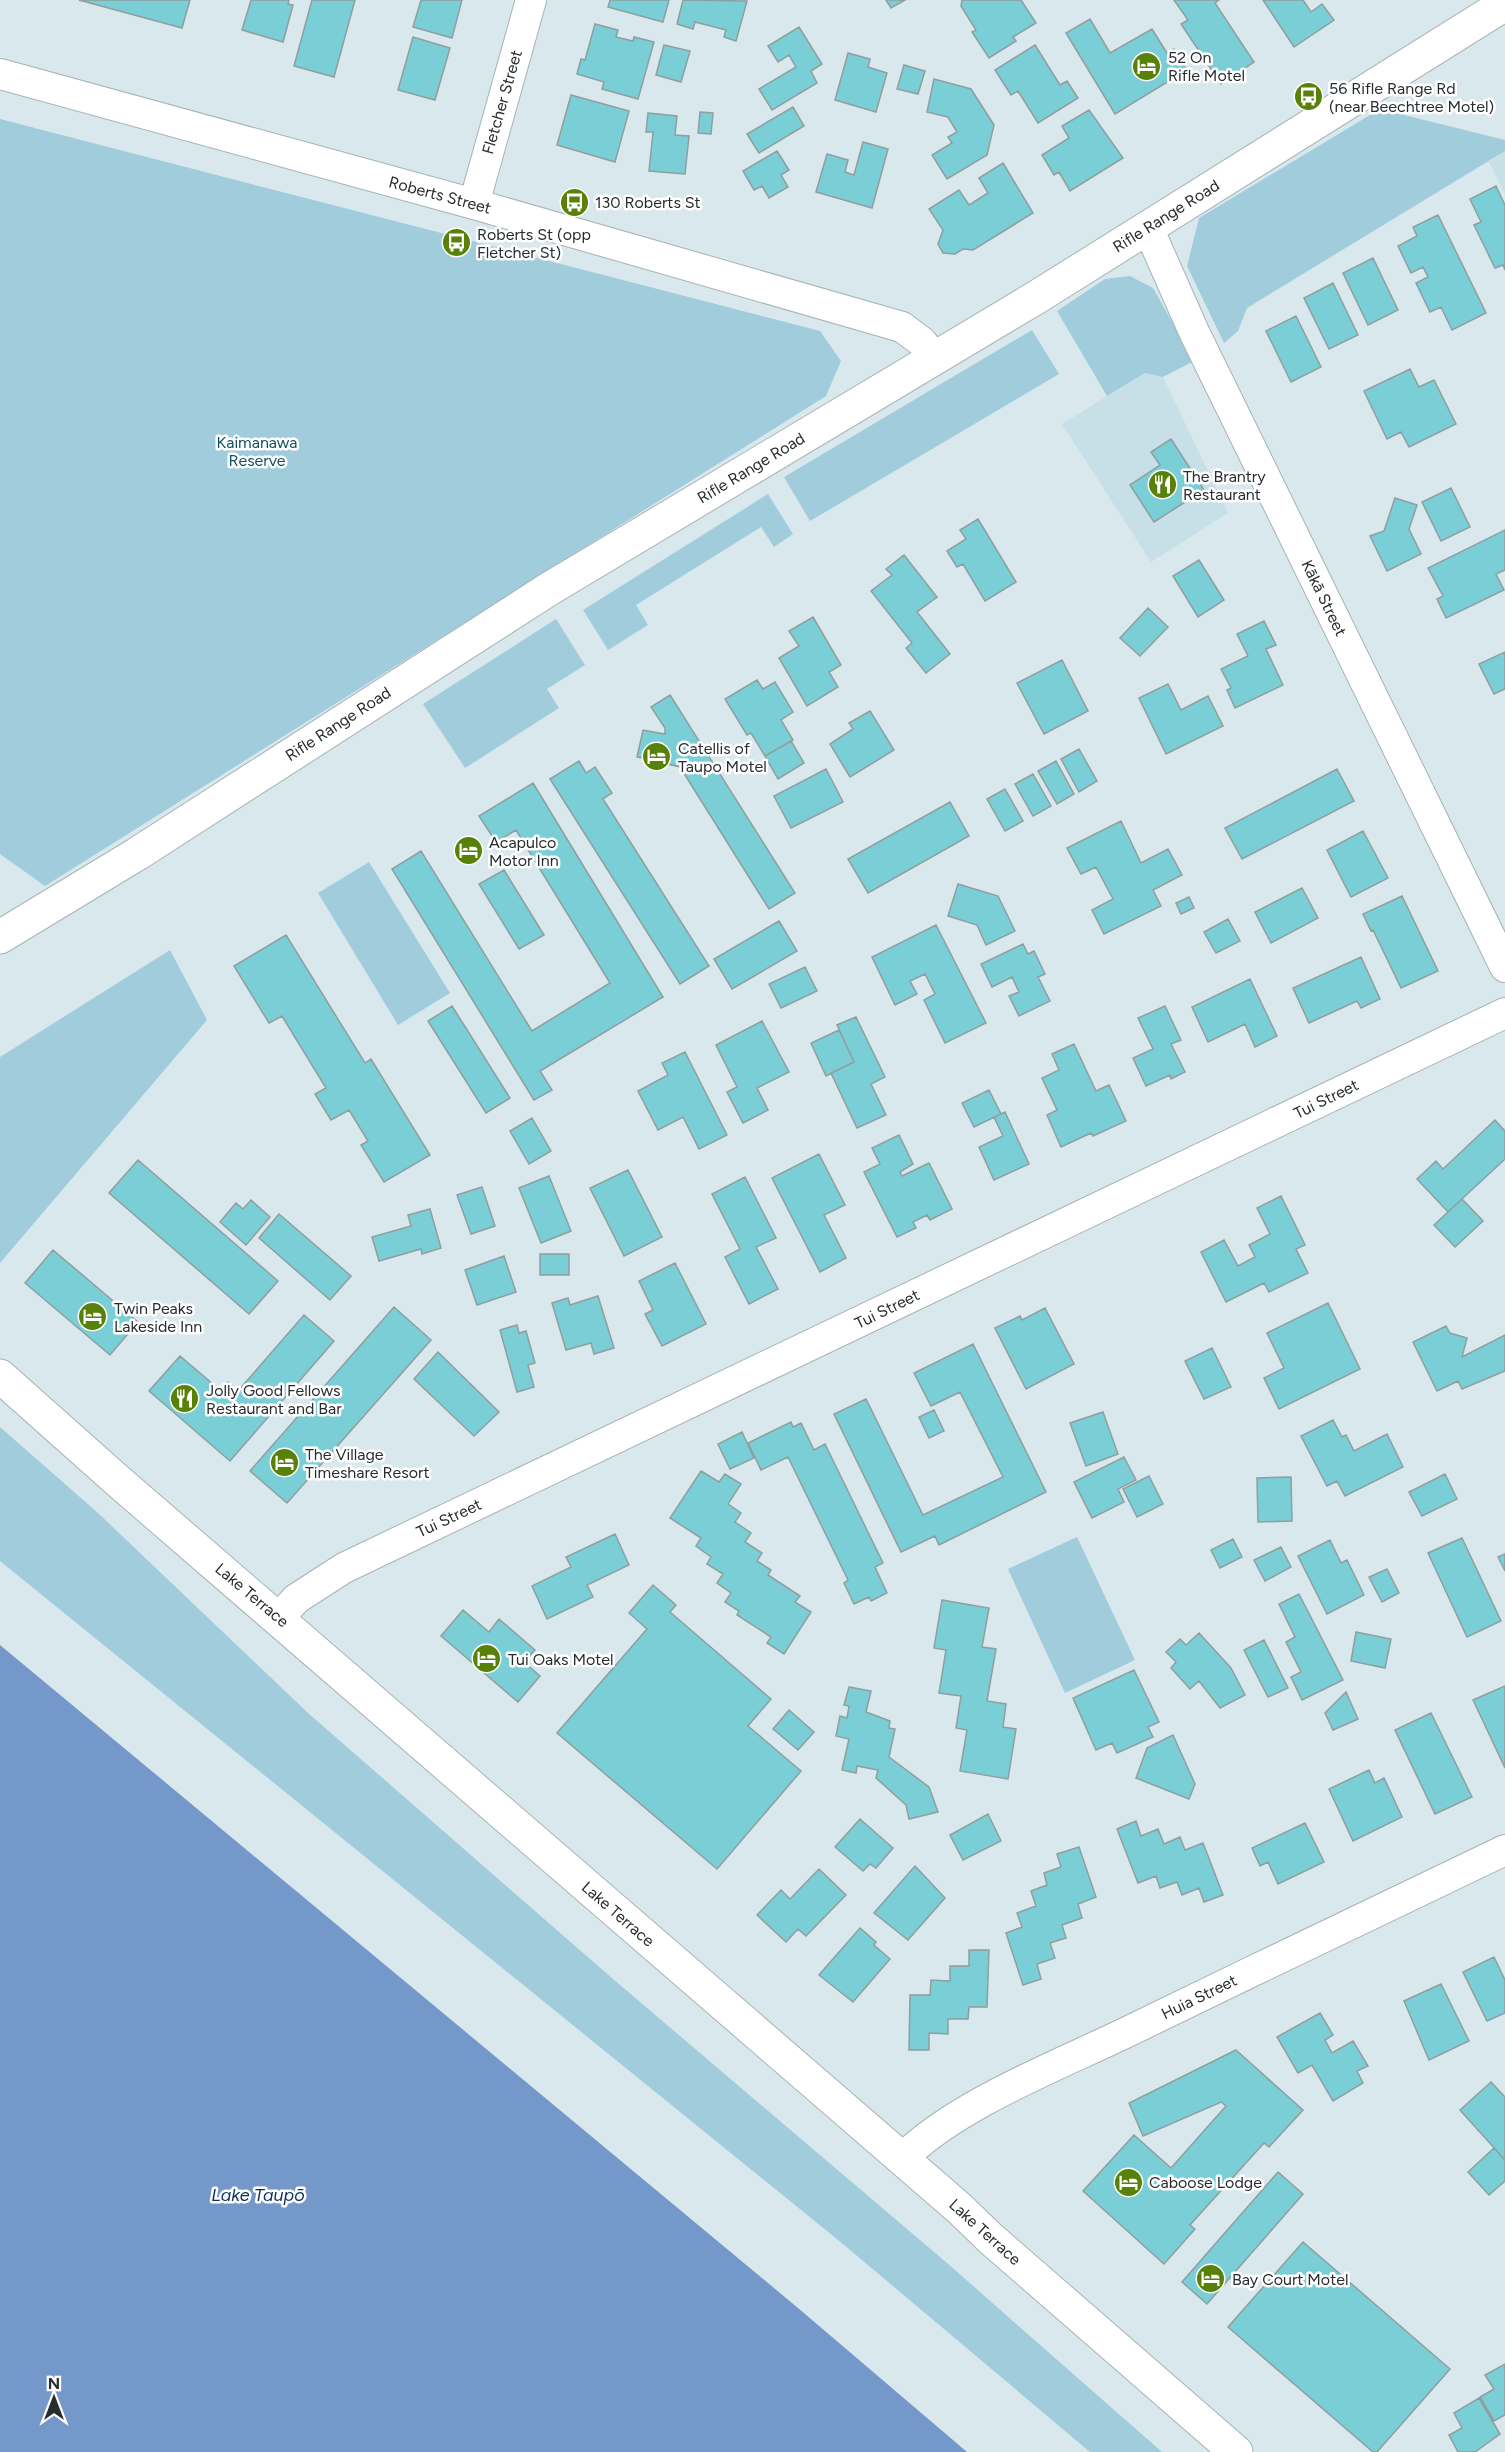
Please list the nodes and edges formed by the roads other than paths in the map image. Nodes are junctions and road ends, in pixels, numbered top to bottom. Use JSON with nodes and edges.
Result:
{"nodes":[{"id":1,"x":531,"y":0,"type":"edge"},
{"id":2,"x":1505,"y":4,"type":"edge"},
{"id":3,"x":0,"y":74,"type":"edge"},
{"id":4,"x":474,"y":204,"type":"junction"},
{"id":5,"x":1148,"y":228,"type":"junction"},
{"id":6,"x":935,"y":359,"type":"junction"},
{"id":7,"x":0,"y":937,"type":"edge"},
{"id":8,"x":1505,"y":967,"type":"edge"},
{"id":9,"x":1505,"y":1013,"type":"edge"},
{"id":10,"x":0,"y":1376,"type":"edge"},
{"id":11,"x":279,"y":1618,"type":"junction"},
{"id":12,"x":1505,"y":1850,"type":"edge"},
{"id":13,"x":902,"y":2159,"type":"junction"},
{"id":14,"x":1236,"y":2452,"type":"edge"}],
"edges":[{"from":1,"to":4,"type":"street","name":"Fletcher Street"},
{"from":2,"to":5,"type":"street","name":"Rifle Range Road"},
{"from":3,"to":4,"type":"street","name":"Roberts Street"},
{"from":4,"to":6,"type":"street","name":"Roberts Street"},
{"from":5,"to":6,"type":"street","name":"Rifle Range Road"},
{"from":5,"to":8,"type":"street","name":"Kākā Street"},
{"from":6,"to":7,"type":"street","name":"Rifle Range Road"},
{"from":9,"to":11,"type":"street","name":"Tui Street"},
{"from":10,"to":11,"type":"street","name":"Lake Terrace"},
{"from":11,"to":13,"type":"street","name":"Lake Terrace"},
{"from":12,"to":13,"type":"street","name":"Huia Street"},
{"from":13,"to":14,"type":"street","name":"Lake Terrace"}]}
